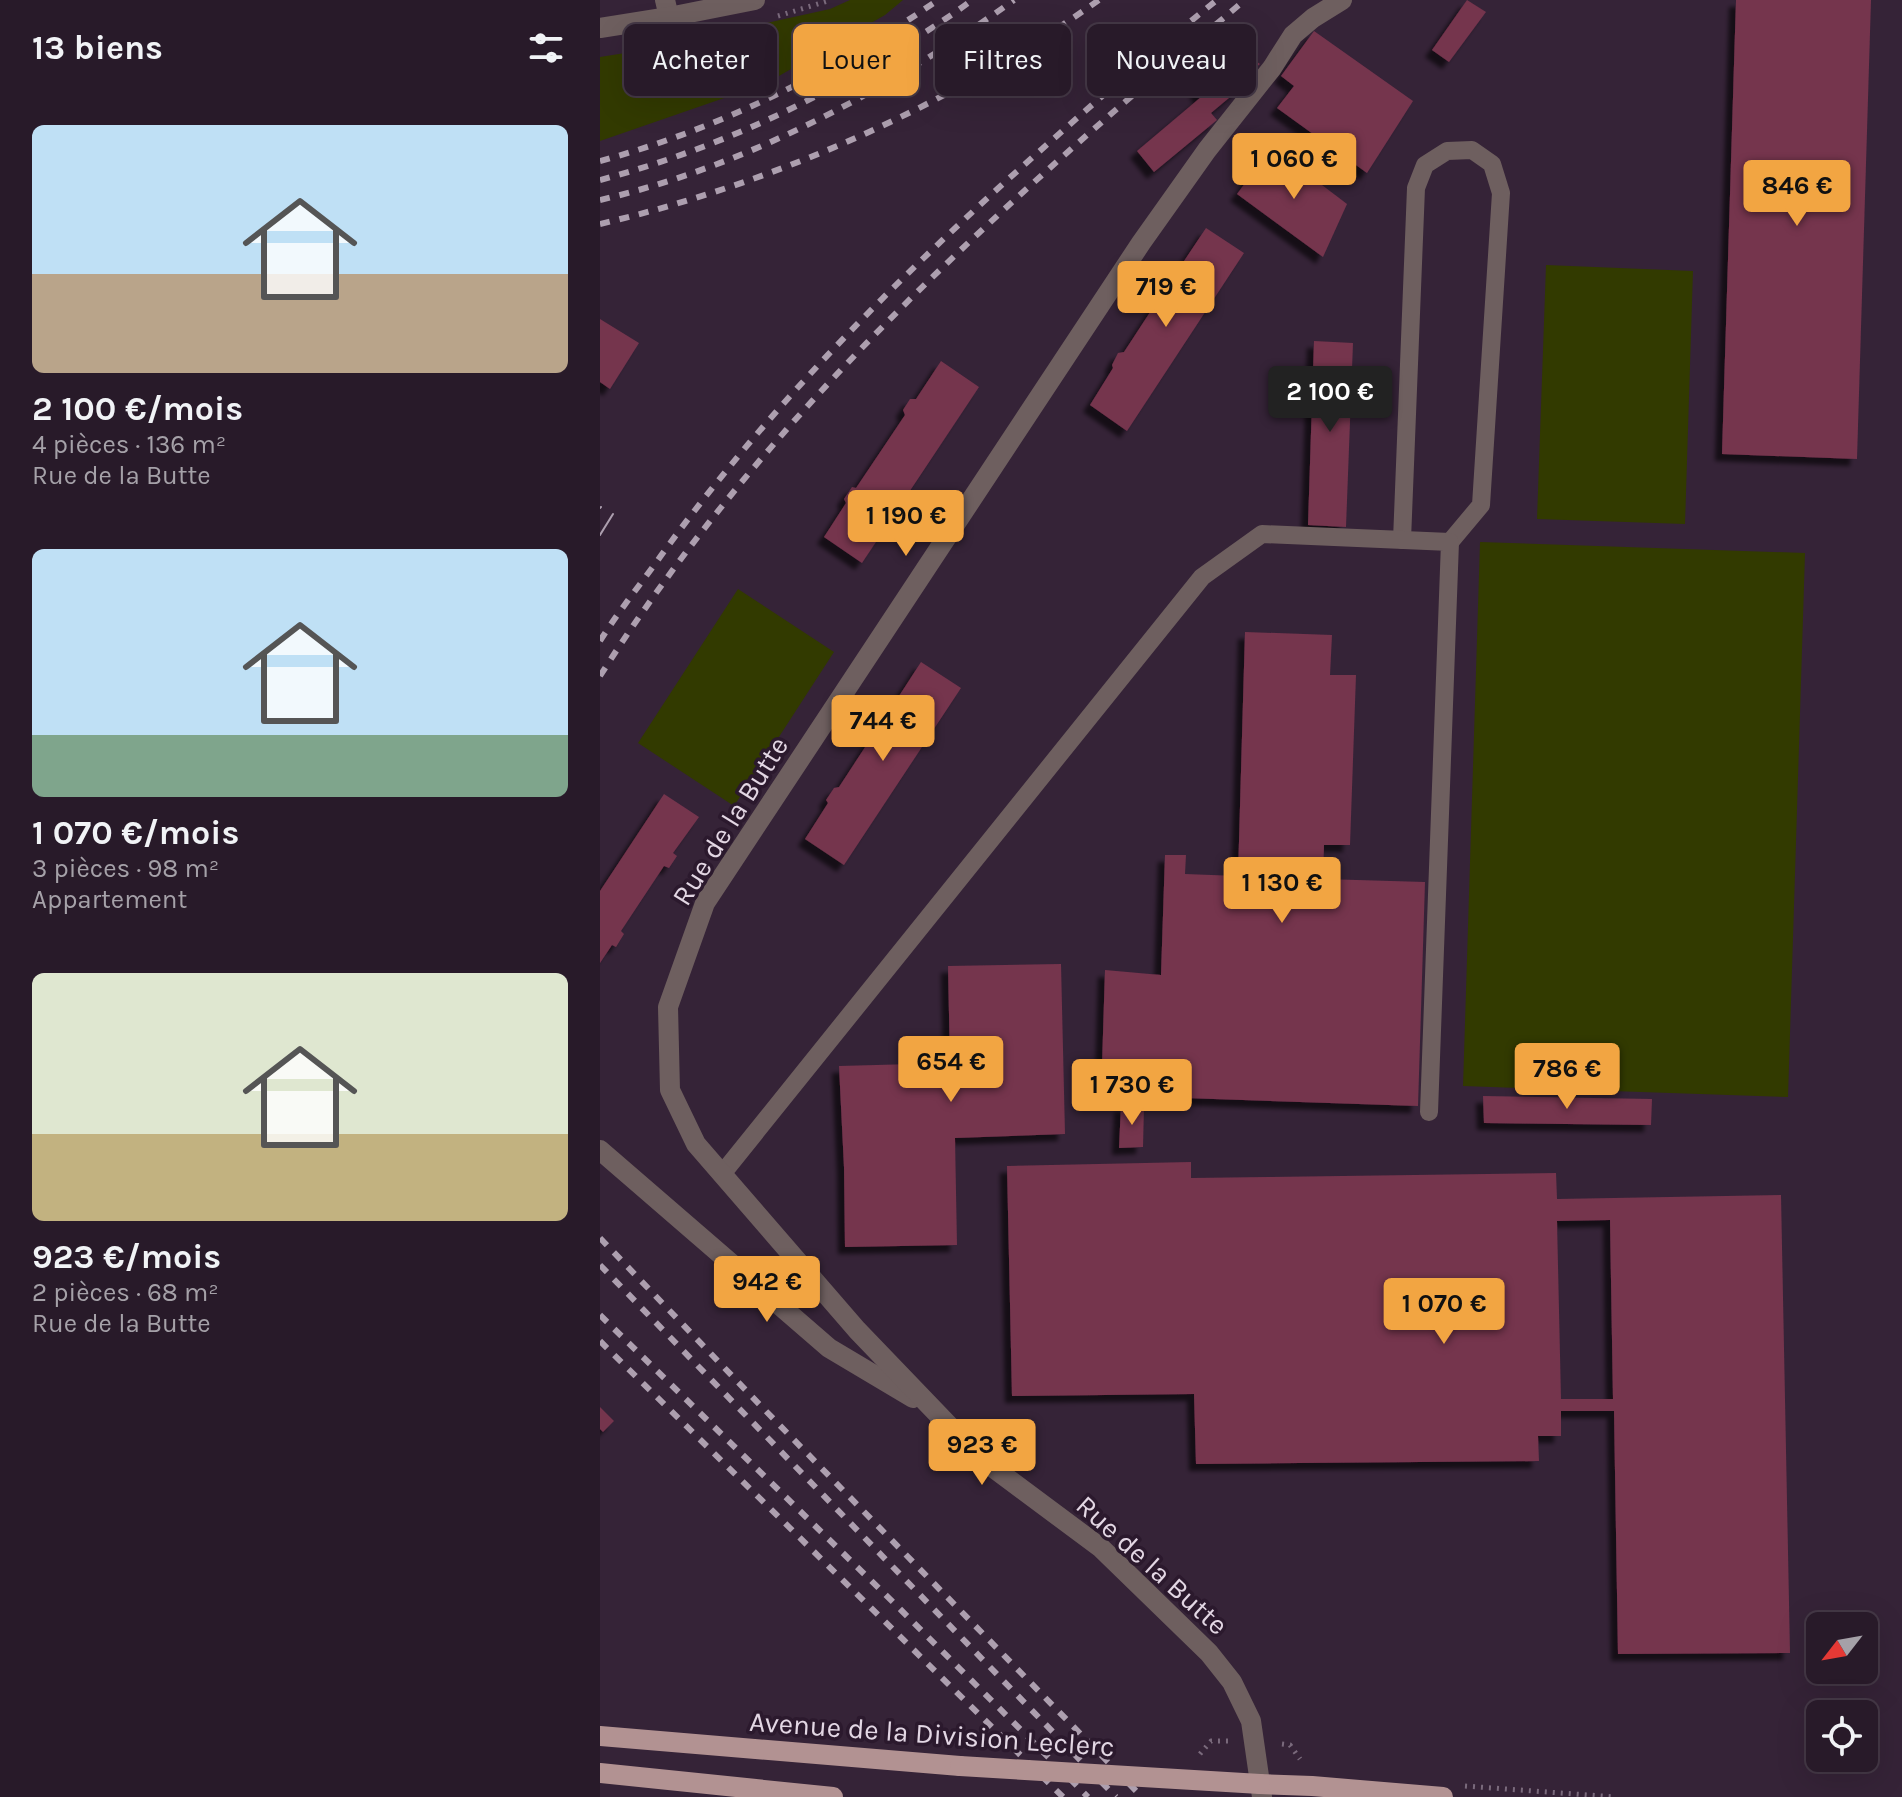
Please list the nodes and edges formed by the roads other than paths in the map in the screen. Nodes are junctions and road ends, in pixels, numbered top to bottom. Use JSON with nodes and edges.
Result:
{"nodes":[{"id":1,"x":755,"y":0,"type":"edge"},
{"id":2,"x":1342,"y":0,"type":"edge"},
{"id":3,"x":667,"y":9,"type":"edge"},
{"id":4,"x":600,"y":28,"type":"edge"},
{"id":5,"x":1402,"y":540,"type":"junction"},
{"id":6,"x":1450,"y":542,"type":"junction"},
{"id":7,"x":1429,"y":1112,"type":"dead end"},
{"id":8,"x":600,"y":1150,"type":"edge"},
{"id":9,"x":722,"y":1174,"type":"junction"},
{"id":10,"x":934,"y":1411,"type":"junction"},
{"id":11,"x":600,"y":1736,"type":"edge"},
{"id":12,"x":600,"y":1773,"type":"edge"},
{"id":13,"x":1261,"y":1790,"type":"edge"},
{"id":14,"x":833,"y":1797,"type":"edge"},
{"id":15,"x":1443,"y":1797,"type":"edge"}],
"edges":[{"from":1,"to":3,"type":"street"},
{"from":2,"to":9,"type":"street","name":"Rue de la Butte"},
{"from":3,"to":4,"type":"street"},
{"from":5,"to":6,"type":"lane"},
{"from":5,"to":6,"type":"lane"},
{"from":5,"to":9,"type":"lane"},
{"from":6,"to":7,"type":"lane"},
{"from":8,"to":10,"type":"street"},
{"from":9,"to":10,"type":"street","name":"Rue de la Butte"},
{"from":10,"to":13,"type":"street","name":"Rue de la Butte"},
{"from":11,"to":13,"type":"main road","name":"Avenue de la Division Leclerc","bridge":true},
{"from":12,"to":14,"type":"main road"},
{"from":13,"to":15,"type":"main road","name":"Avenue de la Division Leclerc"}]}
